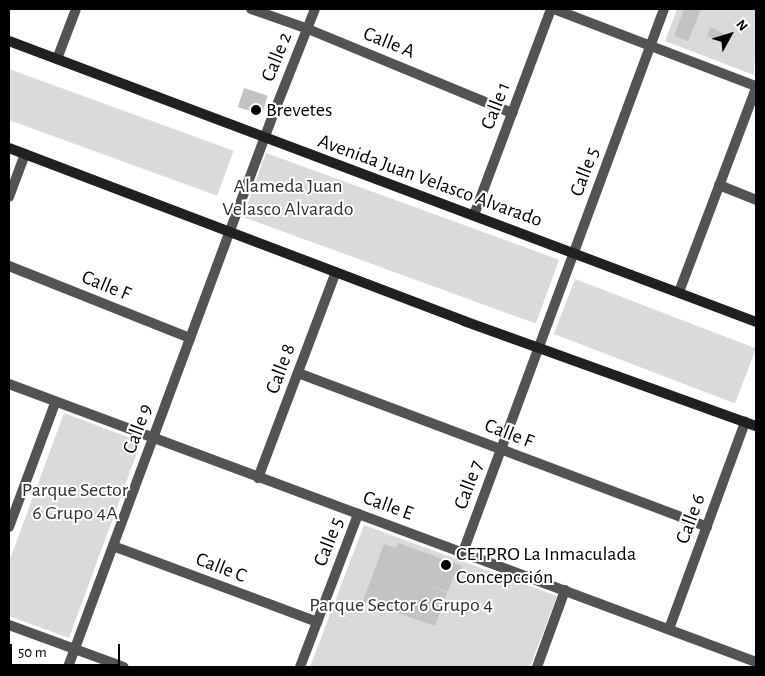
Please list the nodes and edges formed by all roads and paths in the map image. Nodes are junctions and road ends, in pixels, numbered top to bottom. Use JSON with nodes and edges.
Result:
{"nodes":[{"id":1,"x":76,"y":9,"type":"edge"},
{"id":2,"x":251,"y":9,"type":"edge"},
{"id":3,"x":315,"y":9,"type":"edge"},
{"id":4,"x":552,"y":9,"type":"edge"},
{"id":5,"x":664,"y":9,"type":"edge"},
{"id":6,"x":308,"y":29,"type":"junction"},
{"id":7,"x":9,"y":41,"type":"edge"},
{"id":8,"x":651,"y":46,"type":"junction"},
{"id":9,"x":58,"y":59,"type":"junction"},
{"id":10,"x":756,"y":87,"type":"edge"},
{"id":11,"x":512,"y":113,"type":"junction"},
{"id":12,"x":264,"y":139,"type":"junction"},
{"id":13,"x":9,"y":148,"type":"edge"},
{"id":14,"x":25,"y":154,"type":"junction"},
{"id":15,"x":719,"y":185,"type":"junction"},
{"id":16,"x":9,"y":197,"type":"edge"},
{"id":17,"x":756,"y":200,"type":"edge"},
{"id":18,"x":474,"y":215,"type":"junction"},
{"id":19,"x":229,"y":232,"type":"junction"},
{"id":20,"x":574,"y":253,"type":"junction"},
{"id":21,"x":9,"y":266,"type":"edge"},
{"id":22,"x":336,"y":272,"type":"junction"},
{"id":23,"x":679,"y":292,"type":"junction"},
{"id":24,"x":756,"y":322,"type":"edge"},
{"id":25,"x":190,"y":338,"type":"junction"},
{"id":26,"x":539,"y":346,"type":"junction"},
{"id":27,"x":298,"y":373,"type":"junction"},
{"id":28,"x":9,"y":384,"type":"edge"},
{"id":29,"x":55,"y":403,"type":"junction"},
{"id":30,"x":745,"y":422,"type":"junction"},
{"id":31,"x":756,"y":426,"type":"edge"},
{"id":32,"x":154,"y":439,"type":"junction"},
{"id":33,"x":501,"y":450,"type":"junction"},
{"id":34,"x":258,"y":478,"type":"junction"},
{"id":35,"x":12,"y":510,"type":"edge"},
{"id":36,"x":358,"y":514,"type":"junction"},
{"id":37,"x":9,"y":527,"type":"edge"},
{"id":38,"x":707,"y":527,"type":"junction"},
{"id":39,"x":113,"y":546,"type":"junction"},
{"id":40,"x":463,"y":552,"type":"junction"},
{"id":41,"x":565,"y":590,"type":"junction"},
{"id":42,"x":317,"y":622,"type":"junction"},
{"id":43,"x":9,"y":625,"type":"edge"},
{"id":44,"x":670,"y":629,"type":"junction"},
{"id":45,"x":75,"y":650,"type":"junction"},
{"id":46,"x":756,"y":662,"type":"edge"},
{"id":47,"x":68,"y":667,"type":"edge"},
{"id":48,"x":124,"y":667,"type":"edge"},
{"id":49,"x":300,"y":667,"type":"edge"},
{"id":50,"x":537,"y":667,"type":"edge"}],
"edges":[{"from":1,"to":9,"type":"street"},
{"from":2,"to":6,"type":"street","name":"Calle A"},
{"from":3,"to":6,"type":"street","name":"Calle 2"},
{"from":4,"to":8,"type":"street"},
{"from":4,"to":11,"type":"street","name":"Calle 1"},
{"from":5,"to":8,"type":"street","name":"Calle 5"},
{"from":6,"to":11,"type":"street","name":"Calle A"},
{"from":6,"to":12,"type":"street","name":"Calle 2"},
{"from":7,"to":9,"type":"street","name":"Avenida Juan Velasco Alvarado"},
{"from":8,"to":10,"type":"street"},
{"from":8,"to":20,"type":"street","name":"Calle 5"},
{"from":9,"to":12,"type":"street","name":"Avenida Juan Velasco Alvarado"},
{"from":10,"to":15,"type":"street"},
{"from":11,"to":18,"type":"street","name":"Calle 1"},
{"from":12,"to":18,"type":"street","name":"Avenida Juan Velasco Alvarado"},
{"from":12,"to":19,"type":"street","name":"Calle 2"},
{"from":13,"to":14,"type":"street"},
{"from":14,"to":16,"type":"street"},
{"from":14,"to":19,"type":"street"},
{"from":15,"to":17,"type":"street"},
{"from":15,"to":23,"type":"street"},
{"from":18,"to":20,"type":"street","name":"Avenida Juan Velasco Alvarado"},
{"from":19,"to":22,"type":"street"},
{"from":19,"to":25,"type":"street","name":"Calle 9"},
{"from":20,"to":23,"type":"street","name":"Avenida Juan Velasco Alvarado"},
{"from":20,"to":26,"type":"street","name":"Calle 5"},
{"from":21,"to":25,"type":"street","name":"Calle F"},
{"from":22,"to":26,"type":"street"},
{"from":22,"to":27,"type":"street","name":"Calle 8"},
{"from":23,"to":24,"type":"street","name":"Avenida Juan Velasco Alvarado"},
{"from":25,"to":32,"type":"street","name":"Calle 9"},
{"from":26,"to":30,"type":"street"},
{"from":26,"to":33,"type":"street","name":"Calle 7"},
{"from":27,"to":33,"type":"street","name":"Calle F"},
{"from":27,"to":34,"type":"street","name":"Calle 8"},
{"from":28,"to":29,"type":"street","name":"Calle E"},
{"from":29,"to":32,"type":"street","name":"Calle E"},
{"from":29,"to":35,"type":"street"},
{"from":30,"to":31,"type":"street"},
{"from":30,"to":38,"type":"street","name":"Calle 6"},
{"from":32,"to":34,"type":"street","name":"Calle E"},
{"from":32,"to":39,"type":"street","name":"Calle 9"},
{"from":33,"to":38,"type":"street","name":"Calle F"},
{"from":33,"to":40,"type":"street","name":"Calle 7"},
{"from":34,"to":36,"type":"street","name":"Calle E"},
{"from":35,"to":37,"type":"street"},
{"from":36,"to":40,"type":"street","name":"Calle E"},
{"from":36,"to":42,"type":"street","name":"Calle 5"},
{"from":38,"to":44,"type":"street","name":"Calle 6"},
{"from":39,"to":42,"type":"street","name":"Calle C"},
{"from":39,"to":45,"type":"street","name":"Calle 9"},
{"from":40,"to":41,"type":"street","name":"Calle E"},
{"from":41,"to":44,"type":"street","name":"Calle E"},
{"from":41,"to":50,"type":"street"},
{"from":42,"to":49,"type":"street","name":"Calle 5"},
{"from":43,"to":45,"type":"street"},
{"from":44,"to":46,"type":"street","name":"Calle E"},
{"from":45,"to":47,"type":"street","name":"Calle 9"},
{"from":45,"to":48,"type":"street"}]}
